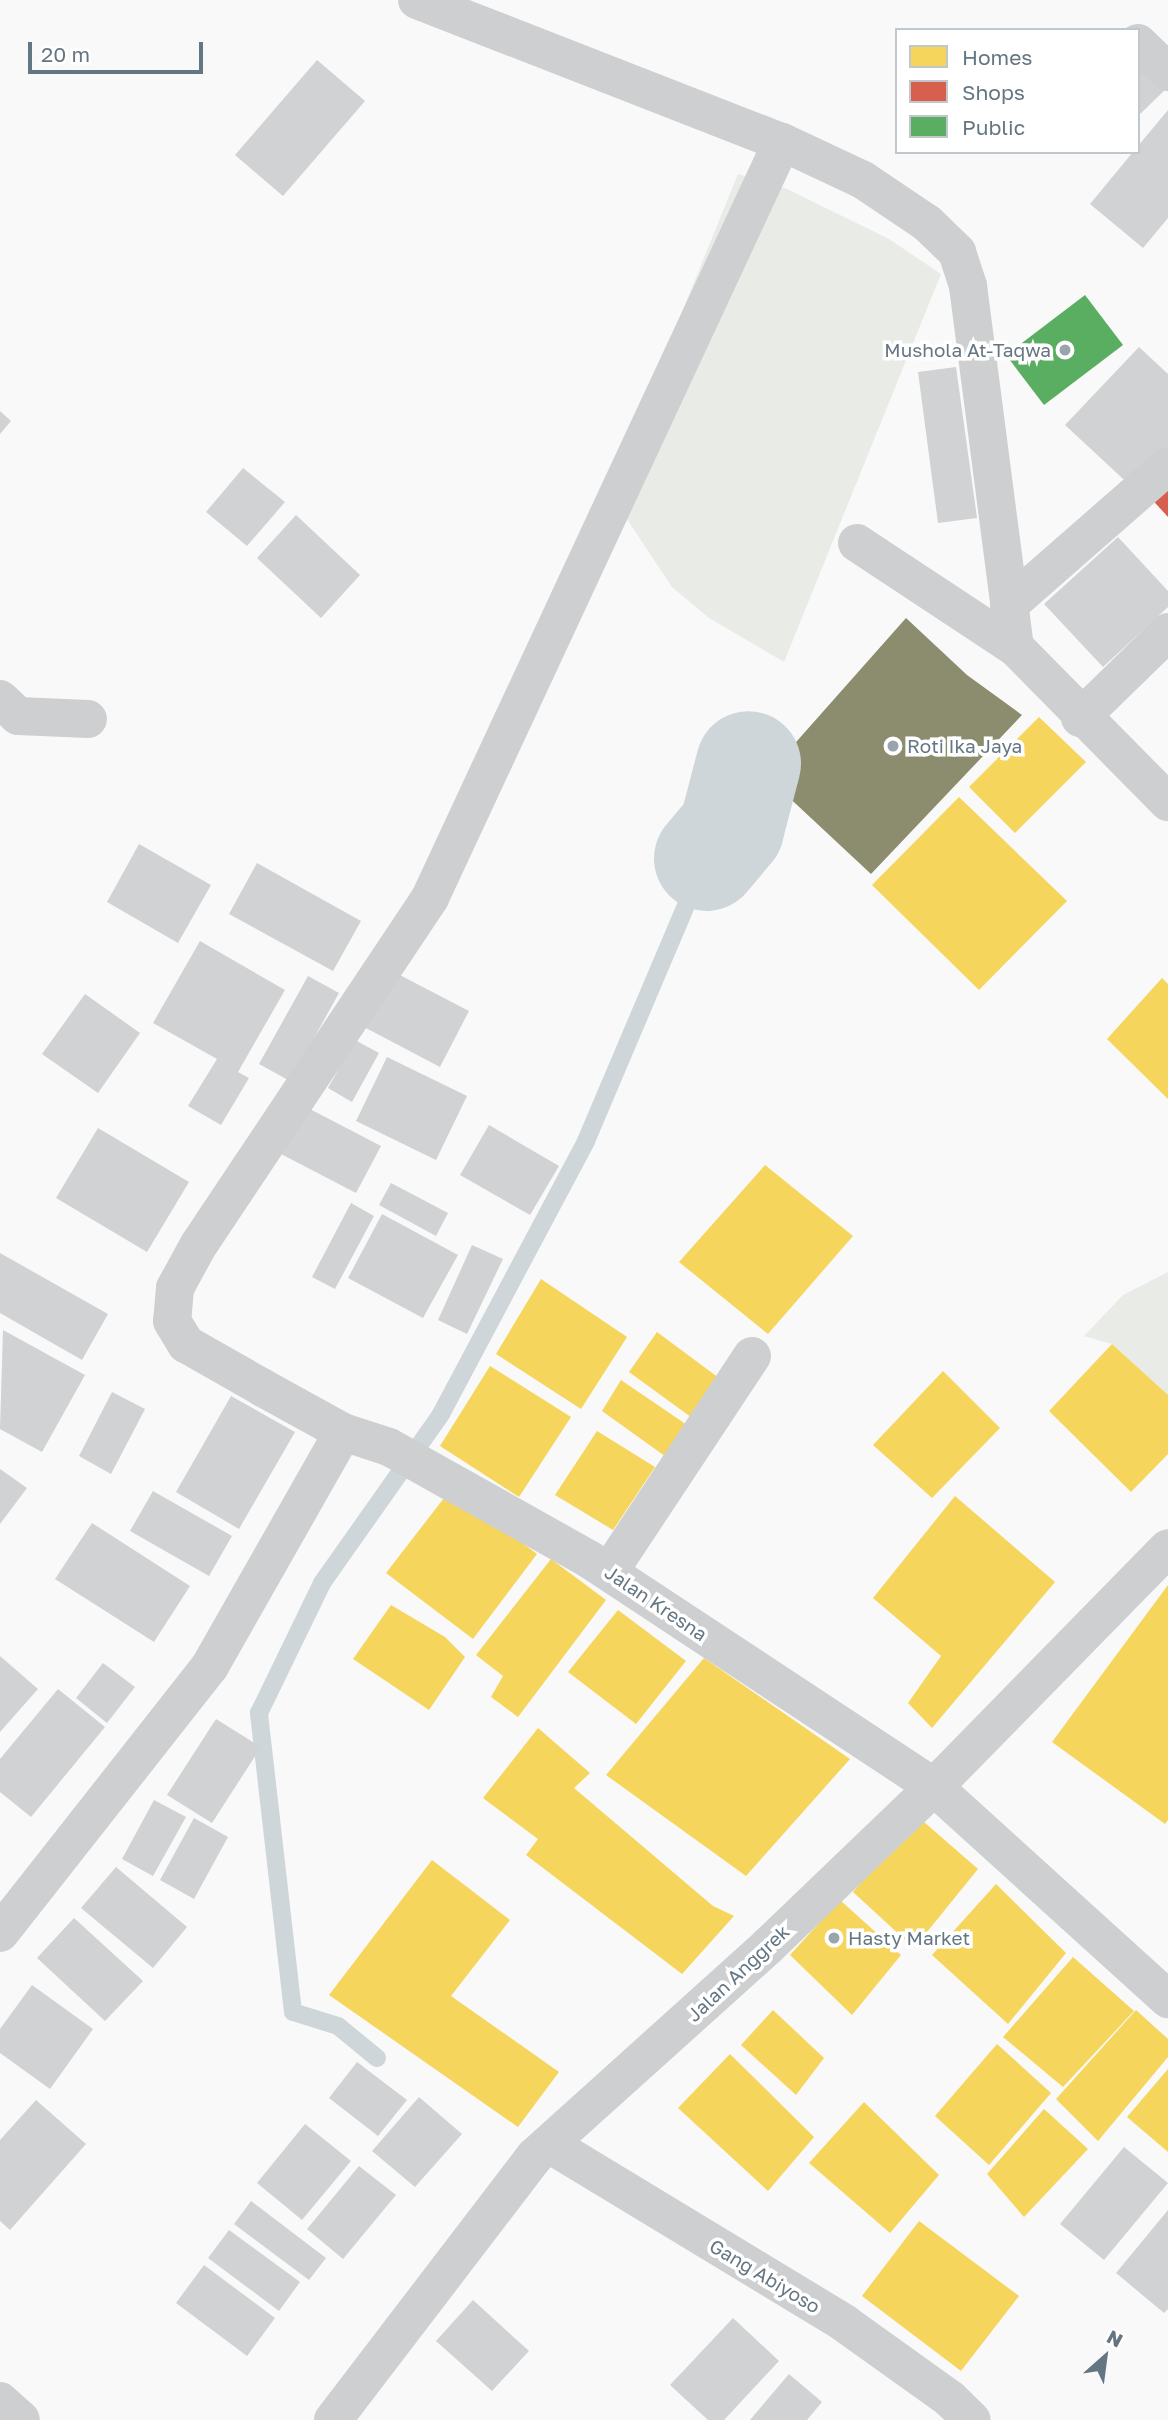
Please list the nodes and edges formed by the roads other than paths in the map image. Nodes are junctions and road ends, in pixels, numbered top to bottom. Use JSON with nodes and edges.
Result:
{"nodes":[{"id":1,"x":417,"y":0,"type":"edge"},
{"id":2,"x":1140,"y":45,"type":"edge"},
{"id":3,"x":1168,"y":72,"type":"edge"},
{"id":4,"x":782,"y":142,"type":"junction"},
{"id":5,"x":1168,"y":466,"type":"edge"},
{"id":6,"x":857,"y":543,"type":"dead end"},
{"id":7,"x":1009,"y":605,"type":"junction"},
{"id":8,"x":1168,"y":632,"type":"edge"},
{"id":9,"x":1015,"y":647,"type":"junction"},
{"id":10,"x":6,"y":718,"type":"edge"},
{"id":11,"x":1080,"y":718,"type":"junction"},
{"id":12,"x":88,"y":719,"type":"dead end"},
{"id":13,"x":1168,"y":802,"type":"edge"},
{"id":14,"x":752,"y":1356,"type":"dead end"},
{"id":15,"x":343,"y":1433,"type":"junction"},
{"id":16,"x":1168,"y":1548,"type":"edge"},
{"id":17,"x":609,"y":1572,"type":"junction"},
{"id":18,"x":933,"y":1787,"type":"junction"},
{"id":19,"x":0,"y":1933,"type":"edge"},
{"id":20,"x":1168,"y":1998,"type":"edge"},
{"id":21,"x":533,"y":2161,"type":"junction"},
{"id":22,"x":0,"y":2401,"type":"edge"},
{"id":23,"x":21,"y":2420,"type":"edge"},
{"id":24,"x":333,"y":2420,"type":"edge"},
{"id":25,"x":972,"y":2420,"type":"edge"}],
"edges":[{"from":1,"to":4,"type":"street"},
{"from":2,"to":3,"type":"street"},
{"from":4,"to":7,"type":"street"},
{"from":4,"to":15,"type":"street","name":"Jalan Kresna"},
{"from":5,"to":7,"type":"street"},
{"from":6,"to":9,"type":"street"},
{"from":7,"to":9,"type":"street"},
{"from":8,"to":11,"type":"street"},
{"from":9,"to":11,"type":"street"},
{"from":10,"to":12,"type":"street"},
{"from":11,"to":13,"type":"street"},
{"from":14,"to":17,"type":"street"},
{"from":15,"to":17,"type":"street","name":"Jalan Kresna"},
{"from":15,"to":19,"type":"street"},
{"from":16,"to":18,"type":"street","name":"Jalan Anggrek"},
{"from":17,"to":18,"type":"street","name":"Jalan Kresna"},
{"from":18,"to":20,"type":"street","name":"Jalan Kresna"},
{"from":18,"to":21,"type":"street","name":"Jalan Anggrek"},
{"from":21,"to":24,"type":"street","name":"Jalan Anggrek"},
{"from":21,"to":25,"type":"street","name":"Gang Abiyoso"},
{"from":22,"to":23,"type":"street"}]}
